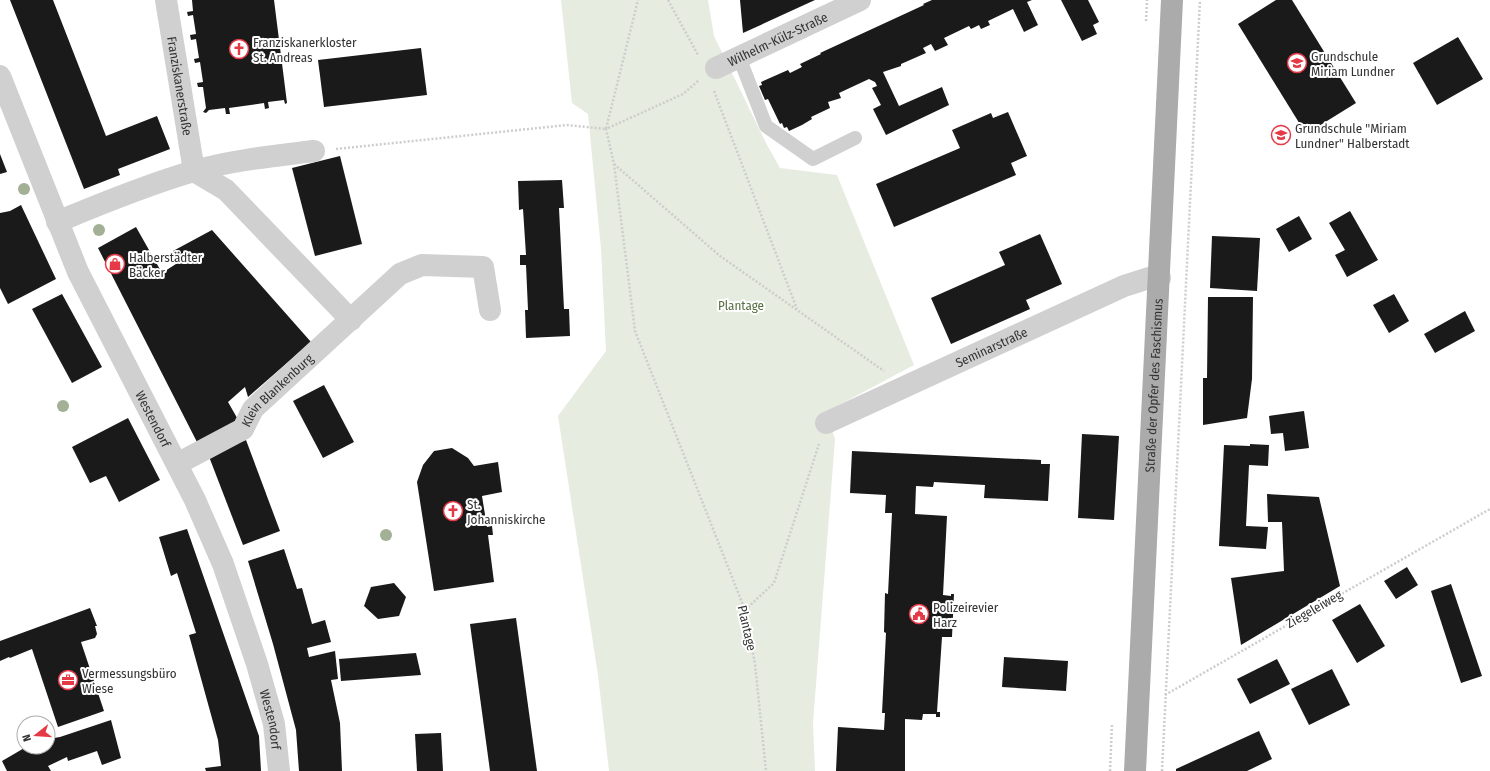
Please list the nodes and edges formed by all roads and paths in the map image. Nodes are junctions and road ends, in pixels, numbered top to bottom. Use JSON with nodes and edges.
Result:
{"nodes":[{"id":1,"x":166,"y":0,"type":"edge"},
{"id":2,"x":638,"y":0,"type":"edge"},
{"id":3,"x":668,"y":0,"type":"edge"},
{"id":4,"x":860,"y":0,"type":"edge"},
{"id":5,"x":1172,"y":0,"type":"edge"},
{"id":6,"x":1200,"y":0,"type":"edge"},
{"id":7,"x":739,"y":57,"type":"junction"},
{"id":8,"x":712,"y":70,"type":"junction"},
{"id":9,"x":0,"y":76,"type":"edge"},
{"id":10,"x":606,"y":129,"type":"junction"},
{"id":11,"x":855,"y":138,"type":"dead end"},
{"id":12,"x":314,"y":152,"type":"joint"},
{"id":13,"x":614,"y":164,"type":"junction"},
{"id":14,"x":194,"y":171,"type":"junction"},
{"id":15,"x":57,"y":222,"type":"junction"},
{"id":16,"x":1160,"y":278,"type":"junction"},
{"id":17,"x":797,"y":309,"type":"junction"},
{"id":18,"x":490,"y":310,"type":"dead end"},
{"id":19,"x":351,"y":320,"type":"junction"},
{"id":20,"x":907,"y":387,"type":"junction"},
{"id":21,"x":826,"y":423,"type":"joint"},
{"id":22,"x":177,"y":464,"type":"junction"},
{"id":23,"x":1490,"y":509,"type":"edge"},
{"id":24,"x":745,"y":610,"type":"junction"},
{"id":25,"x":1166,"y":695,"type":"junction"},
{"id":26,"x":1138,"y":710,"type":"junction"},
{"id":27,"x":279,"y":771,"type":"edge"},
{"id":28,"x":766,"y":771,"type":"edge"},
{"id":29,"x":1135,"y":771,"type":"edge"},
{"id":30,"x":1162,"y":771,"type":"edge"}],
"edges":[{"from":1,"to":14,"type":"street","name":"Franziskanerstraße"},
{"from":2,"to":10,"type":"path"},
{"from":3,"to":8,"type":"path"},
{"from":4,"to":7,"type":"street","name":"Wilhelm-Külz-Straße"},
{"from":5,"to":16,"type":"main road","name":"Straße der Opfer des Faschismus"},
{"from":6,"to":25,"type":"path"},
{"from":7,"to":8,"type":"street","name":"Wilhelm-Külz-Straße"},
{"from":7,"to":11,"type":"lane"},
{"from":8,"to":10,"type":"path"},
{"from":8,"to":17,"type":"path"},
{"from":9,"to":15,"type":"street","name":"Westendorf"},
{"from":10,"to":12,"type":"path"},
{"from":10,"to":13,"type":"path","name":"Plantage"},
{"from":12,"to":14,"type":"street"},
{"from":13,"to":17,"type":"path"},
{"from":13,"to":24,"type":"path","name":"Plantage"},
{"from":14,"to":15,"type":"street"},
{"from":14,"to":19,"type":"street"},
{"from":15,"to":22,"type":"street","name":"Westendorf"},
{"from":16,"to":20,"type":"street","name":"Seminarstraße"},
{"from":16,"to":26,"type":"main road","name":"Straße der Opfer des Faschismus"},
{"from":17,"to":20,"type":"path"},
{"from":18,"to":19,"type":"street","name":"Klein Blankenburg"},
{"from":19,"to":22,"type":"street","name":"Klein Blankenburg"},
{"from":20,"to":21,"type":"street","name":"Seminarstraße"},
{"from":21,"to":24,"type":"path"},
{"from":22,"to":27,"type":"street","name":"Westendorf"},
{"from":23,"to":25,"type":"path","name":"Ziegeleiweg"},
{"from":24,"to":28,"type":"path","name":"Plantage"},
{"from":25,"to":26,"type":"path","name":"Ziegeleiweg"},
{"from":25,"to":30,"type":"path"},
{"from":26,"to":29,"type":"main road","name":"Straße der Opfer des Faschismus"}]}
